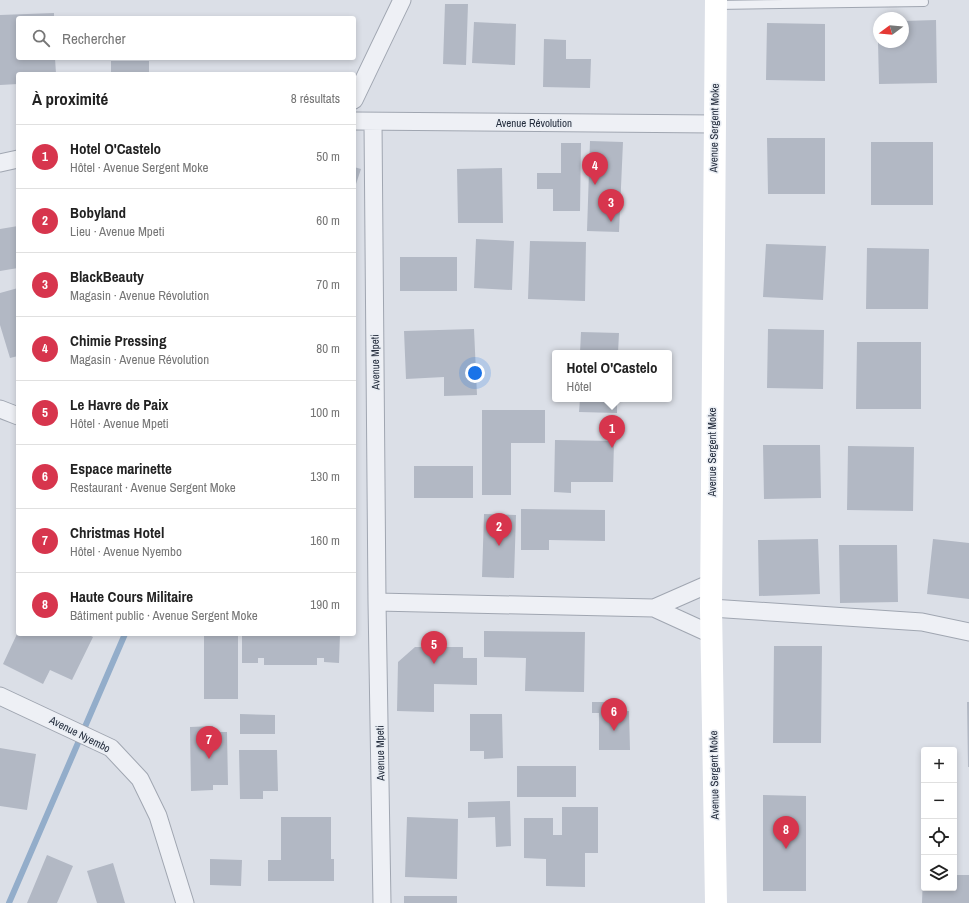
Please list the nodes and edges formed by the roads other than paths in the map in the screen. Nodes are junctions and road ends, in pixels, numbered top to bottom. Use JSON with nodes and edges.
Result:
{"nodes":[{"id":1,"x":402,"y":0,"type":"edge"},
{"id":2,"x":924,"y":2,"type":"dead end"},
{"id":3,"x":716,"y":3,"type":"edge"},
{"id":4,"x":356,"y":96,"type":"edge"},
{"id":5,"x":356,"y":121,"type":"edge"},
{"id":6,"x":373,"y":122,"type":"junction"},
{"id":7,"x":714,"y":124,"type":"junction"},
{"id":8,"x":16,"y":159,"type":"edge"},
{"id":9,"x":0,"y":163,"type":"edge"},
{"id":10,"x":0,"y":409,"type":"edge"},
{"id":11,"x":16,"y":415,"type":"edge"},
{"id":12,"x":711,"y":583,"type":"junction"},
{"id":13,"x":377,"y":602,"type":"junction"},
{"id":14,"x":654,"y":608,"type":"junction"},
{"id":15,"x":711,"y":608,"type":"junction"},
{"id":16,"x":969,"y":632,"type":"edge"},
{"id":17,"x":711,"y":634,"type":"junction"},
{"id":18,"x":0,"y":696,"type":"edge"},
{"id":19,"x":185,"y":903,"type":"edge"},
{"id":20,"x":382,"y":903,"type":"edge"},
{"id":21,"x":716,"y":903,"type":"edge"}],
"edges":[{"from":1,"to":4,"type":"street"},
{"from":2,"to":3,"type":"lane"},
{"from":3,"to":7,"type":"main road","name":"Avenue Sergent Moke"},
{"from":5,"to":6,"type":"street","name":"Avenue Révolution"},
{"from":6,"to":7,"type":"street","name":"Avenue Révolution"},
{"from":6,"to":13,"type":"street","name":"Avenue Mpeti"},
{"from":7,"to":12,"type":"main road","name":"Avenue Sergent Moke"},
{"from":8,"to":9,"type":"street"},
{"from":10,"to":11,"type":"street"},
{"from":12,"to":14,"type":"street"},
{"from":12,"to":15,"type":"main road","name":"Avenue Sergent Moke"},
{"from":13,"to":14,"type":"street"},
{"from":13,"to":20,"type":"street","name":"Avenue Mpeti"},
{"from":14,"to":17,"type":"street"},
{"from":15,"to":16,"type":"street"},
{"from":15,"to":17,"type":"main road","name":"Avenue Sergent Moke"},
{"from":17,"to":21,"type":"main road","name":"Avenue Sergent Moke"},
{"from":18,"to":19,"type":"street","name":"Avenue Nyembo"}]}
